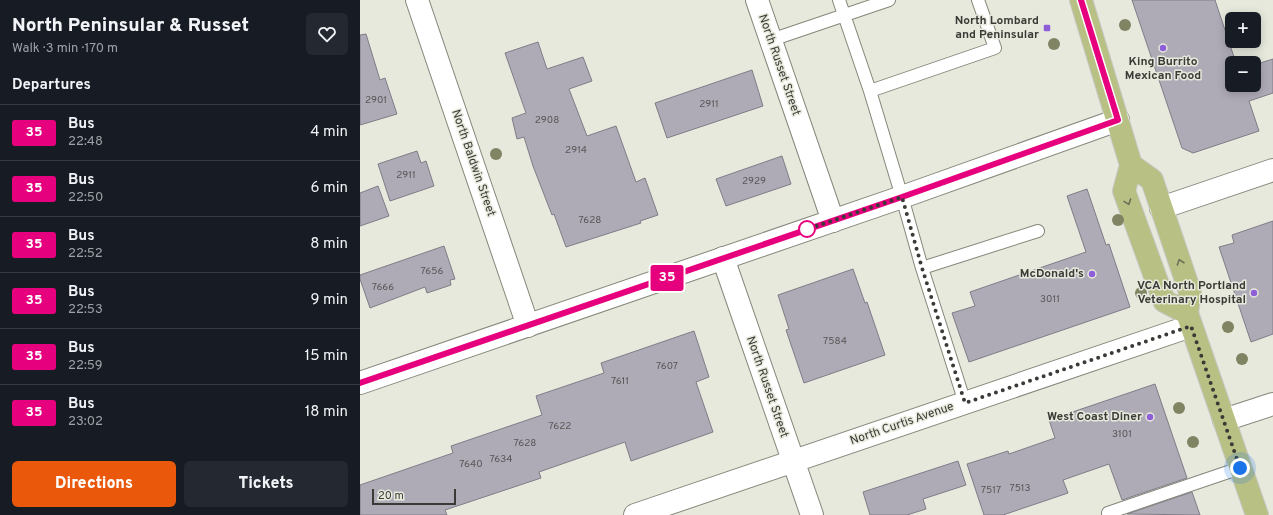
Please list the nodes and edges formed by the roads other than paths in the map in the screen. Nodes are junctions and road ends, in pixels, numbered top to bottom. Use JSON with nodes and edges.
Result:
{"nodes":[{"id":1,"x":417,"y":0,"type":"edge"},
{"id":2,"x":757,"y":0,"type":"edge"},
{"id":3,"x":839,"y":0,"type":"edge"},
{"id":4,"x":889,"y":0,"type":"edge"},
{"id":5,"x":978,"y":0,"type":"edge"},
{"id":6,"x":1081,"y":0,"type":"edge"},
{"id":7,"x":844,"y":15,"type":"junction"},
{"id":8,"x":771,"y":40,"type":"junction"},
{"id":9,"x":870,"y":91,"type":"junction"},
{"id":10,"x":1118,"y":120,"type":"junction"},
{"id":11,"x":1131,"y":165,"type":"junction"},
{"id":12,"x":1273,"y":170,"type":"edge"},
{"id":13,"x":902,"y":197,"type":"junction"},
{"id":14,"x":1161,"y":208,"type":"junction"},
{"id":15,"x":833,"y":221,"type":"junction"},
{"id":16,"x":1038,"y":231,"type":"dead end"},
{"id":17,"x":723,"y":258,"type":"junction"},
{"id":18,"x":922,"y":268,"type":"junction"},
{"id":19,"x":1189,"y":320,"type":"junction"},
{"id":20,"x":528,"y":326,"type":"junction"},
{"id":21,"x":360,"y":383,"type":"edge"},
{"id":22,"x":965,"y":403,"type":"junction"},
{"id":23,"x":1273,"y":404,"type":"edge"},
{"id":24,"x":1224,"y":420,"type":"junction"},
{"id":25,"x":793,"y":462,"type":"junction"},
{"id":26,"x":1240,"y":468,"type":"junction"},
{"id":27,"x":1108,"y":514,"type":"dead end"},
{"id":28,"x":635,"y":515,"type":"edge"},
{"id":29,"x":812,"y":515,"type":"edge"},
{"id":30,"x":1257,"y":515,"type":"edge"}],
"edges":[{"from":1,"to":20,"type":"street","name":"North Baldwin Street"},
{"from":2,"to":8,"type":"street","name":"North Russet Street"},
{"from":3,"to":7,"type":"lane"},
{"from":4,"to":7,"type":"lane"},
{"from":5,"to":9,"type":"lane"},
{"from":6,"to":10,"type":"main road"},
{"from":7,"to":8,"type":"lane"},
{"from":7,"to":9,"type":"lane"},
{"from":8,"to":15,"type":"street","name":"North Russet Street"},
{"from":9,"to":13,"type":"lane"},
{"from":10,"to":11,"type":"main road"},
{"from":10,"to":13,"type":"street"},
{"from":11,"to":14,"type":"main road"},
{"from":11,"to":19,"type":"main road","one_way":true},
{"from":12,"to":14,"type":"street"},
{"from":13,"to":15,"type":"street"},
{"from":13,"to":18,"type":"lane"},
{"from":19,"to":14,"type":"main road","one_way":true},
{"from":15,"to":17,"type":"street"},
{"from":16,"to":18,"type":"lane"},
{"from":17,"to":20,"type":"street"},
{"from":17,"to":25,"type":"street","name":"North Russet Street"},
{"from":18,"to":22,"type":"lane"},
{"from":19,"to":22,"type":"street","name":"North Curtis Avenue"},
{"from":19,"to":24,"type":"main road"},
{"from":20,"to":21,"type":"street"},
{"from":22,"to":25,"type":"street","name":"North Curtis Avenue"},
{"from":23,"to":24,"type":"street"},
{"from":24,"to":26,"type":"main road"},
{"from":25,"to":28,"type":"street","name":"North Curtis Avenue"},
{"from":25,"to":29,"type":"street","name":"North Russet Street"},
{"from":26,"to":27,"type":"lane"},
{"from":26,"to":30,"type":"main road"}]}
